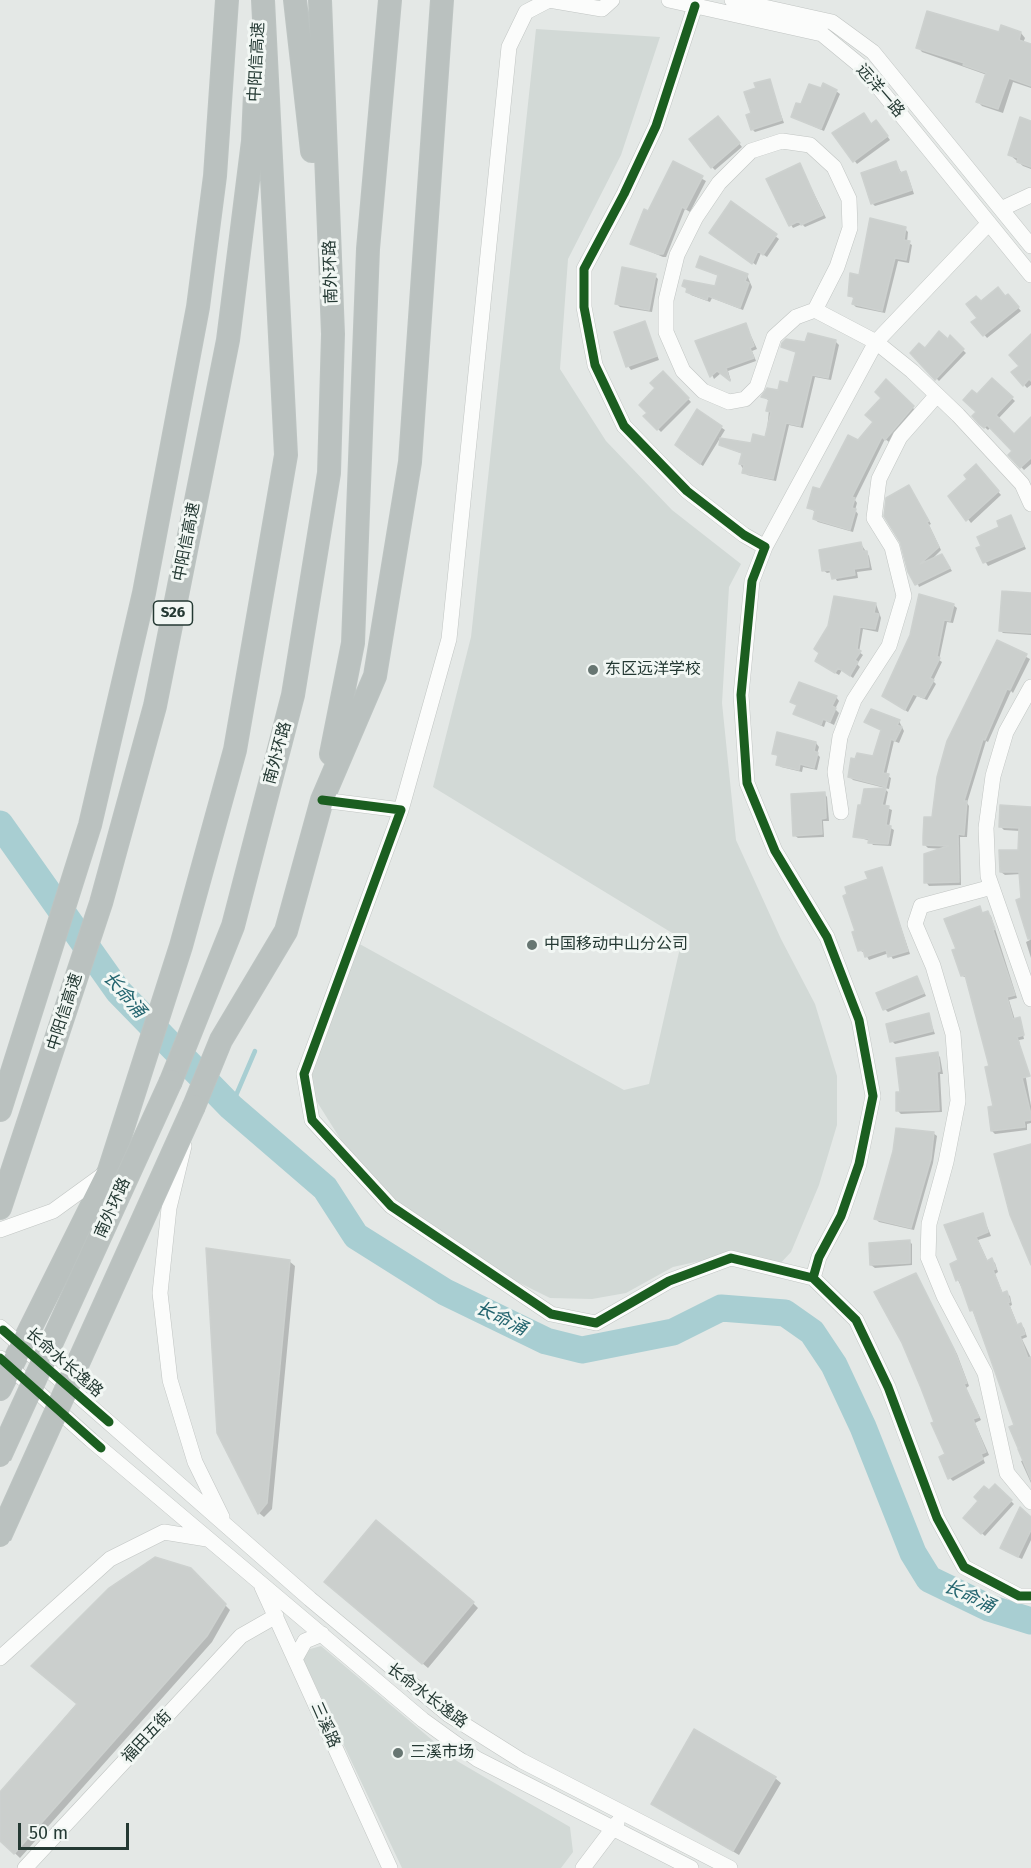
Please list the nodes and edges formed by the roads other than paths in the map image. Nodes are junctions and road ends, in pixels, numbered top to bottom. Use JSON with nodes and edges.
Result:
{"nodes":[{"id":1,"x":227,"y":0,"type":"edge"},
{"id":2,"x":262,"y":0,"type":"edge"},
{"id":3,"x":296,"y":0,"type":"edge"},
{"id":4,"x":320,"y":0,"type":"edge"},
{"id":5,"x":390,"y":0,"type":"edge"},
{"id":6,"x":442,"y":0,"type":"edge"},
{"id":7,"x":612,"y":0,"type":"edge"},
{"id":8,"x":669,"y":0,"type":"edge"},
{"id":9,"x":732,"y":0,"type":"edge"},
{"id":10,"x":695,"y":6,"type":"junction"},
{"id":11,"x":1031,"y":195,"type":"edge"},
{"id":12,"x":1001,"y":209,"type":"junction"},
{"id":13,"x":988,"y":223,"type":"junction"},
{"id":14,"x":1031,"y":246,"type":"edge"},
{"id":15,"x":1031,"y":275,"type":"edge"},
{"id":16,"x":815,"y":310,"type":"junction"},
{"id":17,"x":333,"y":334,"type":"junction"},
{"id":18,"x":876,"y":342,"type":"junction"},
{"id":19,"x":937,"y":395,"type":"junction"},
{"id":20,"x":1031,"y":504,"type":"edge"},
{"id":21,"x":765,"y":547,"type":"junction"},
{"id":22,"x":1031,"y":687,"type":"edge"},
{"id":23,"x":322,"y":800,"type":"junction"},
{"id":24,"x":401,"y":810,"type":"junction"},
{"id":25,"x":841,"y":812,"type":"dead end"},
{"id":26,"x":992,"y":887,"type":"junction"},
{"id":27,"x":1031,"y":999,"type":"edge"},
{"id":28,"x":194,"y":1106,"type":"junction"},
{"id":29,"x":0,"y":1110,"type":"edge"},
{"id":30,"x":109,"y":1171,"type":"junction"},
{"id":31,"x":0,"y":1208,"type":"edge"},
{"id":32,"x":0,"y":1230,"type":"edge"},
{"id":33,"x":813,"y":1278,"type":"junction"},
{"id":34,"x":0,"y":1327,"type":"edge"},
{"id":35,"x":21,"y":1346,"type":"junction"},
{"id":36,"x":5,"y":1363,"type":"edge"},
{"id":37,"x":0,"y":1389,"type":"edge"},
{"id":38,"x":0,"y":1456,"type":"edge"},
{"id":39,"x":1031,"y":1502,"type":"edge"},
{"id":40,"x":224,"y":1523,"type":"junction"},
{"id":41,"x":0,"y":1536,"type":"edge"},
{"id":42,"x":209,"y":1539,"type":"junction"},
{"id":43,"x":260,"y":1582,"type":"junction"},
{"id":44,"x":1031,"y":1596,"type":"edge"},
{"id":45,"x":276,"y":1616,"type":"junction"},
{"id":46,"x":322,"y":1634,"type":"junction"},
{"id":47,"x":0,"y":1658,"type":"edge"},
{"id":48,"x":295,"y":1659,"type":"junction"},
{"id":49,"x":624,"y":1814,"type":"junction"},
{"id":50,"x":613,"y":1829,"type":"junction"},
{"id":51,"x":25,"y":1868,"type":"edge"},
{"id":52,"x":390,"y":1868,"type":"edge"},
{"id":53,"x":583,"y":1868,"type":"edge"},
{"id":54,"x":691,"y":1868,"type":"edge"},
{"id":55,"x":730,"y":1868,"type":"edge"}],
"edges":[{"from":1,"to":29,"type":"highway","name":"中阳信高速","number":"S26"},
{"from":2,"to":30,"type":"highway","name":"南外环路"},
{"from":2,"to":31,"type":"highway","name":"中阳信高速","number":"S26"},
{"from":3,"to":17,"type":"highway"},
{"from":4,"to":17,"type":"highway","name":"南外环路"},
{"from":5,"to":23,"type":"highway"},
{"from":6,"to":23,"type":"highway"},
{"from":7,"to":24,"type":"street"},
{"from":8,"to":10,"type":"street","name":"远洋一路"},
{"from":9,"to":12,"type":"street","name":"远洋一路"},
{"from":10,"to":13,"type":"street","name":"远洋一路"},
{"from":10,"to":21,"type":"street"},
{"from":11,"to":12,"type":"street"},
{"from":12,"to":14,"type":"street","name":"远洋一路"},
{"from":13,"to":15,"type":"street","name":"远洋一路"},
{"from":13,"to":18,"type":"street"},
{"from":16,"to":16,"type":"street"},
{"from":16,"to":18,"type":"street"},
{"from":17,"to":38,"type":"highway","name":"南外环路","bridge":true},
{"from":18,"to":19,"type":"street"},
{"from":18,"to":21,"type":"street"},
{"from":19,"to":20,"type":"street"},
{"from":19,"to":25,"type":"street"},
{"from":21,"to":33,"type":"street"},
{"from":22,"to":26,"type":"street"},
{"from":23,"to":24,"type":"street"},
{"from":23,"to":28,"type":"highway"},
{"from":24,"to":33,"type":"street"},
{"from":26,"to":27,"type":"street"},
{"from":26,"to":39,"type":"street"},
{"from":28,"to":40,"type":"street"},
{"from":28,"to":41,"type":"highway","bridge":true},
{"from":30,"to":32,"type":"street"},
{"from":30,"to":35,"type":"highway","name":"南外环路"},
{"from":33,"to":44,"type":"street"},
{"from":34,"to":35,"type":"street","name":"长命水长逸路"},
{"from":35,"to":36,"type":"highway","name":"南外环路"},
{"from":35,"to":40,"type":"street","name":"长命水长逸路"},
{"from":36,"to":37,"type":"highway","name":"南外环路"},
{"from":36,"to":42,"type":"street","name":"长命水长逸路"},
{"from":40,"to":49,"type":"street","name":"长命水长逸路"},
{"from":42,"to":43,"type":"street","name":"长命水长逸路"},
{"from":42,"to":47,"type":"street"},
{"from":43,"to":45,"type":"street","name":"三溪路"},
{"from":43,"to":46,"type":"street","name":"长命水长逸路"},
{"from":45,"to":48,"type":"street","name":"三溪路"},
{"from":45,"to":51,"type":"street","name":"福田五街"},
{"from":46,"to":48,"type":"street"},
{"from":46,"to":50,"type":"street","name":"长命水长逸路"},
{"from":48,"to":52,"type":"street","name":"三溪路"},
{"from":49,"to":50,"type":"street"},
{"from":49,"to":55,"type":"street","name":"长命水长逸路"},
{"from":50,"to":53,"type":"street"},
{"from":50,"to":54,"type":"street","name":"长命水长逸路"}]}
